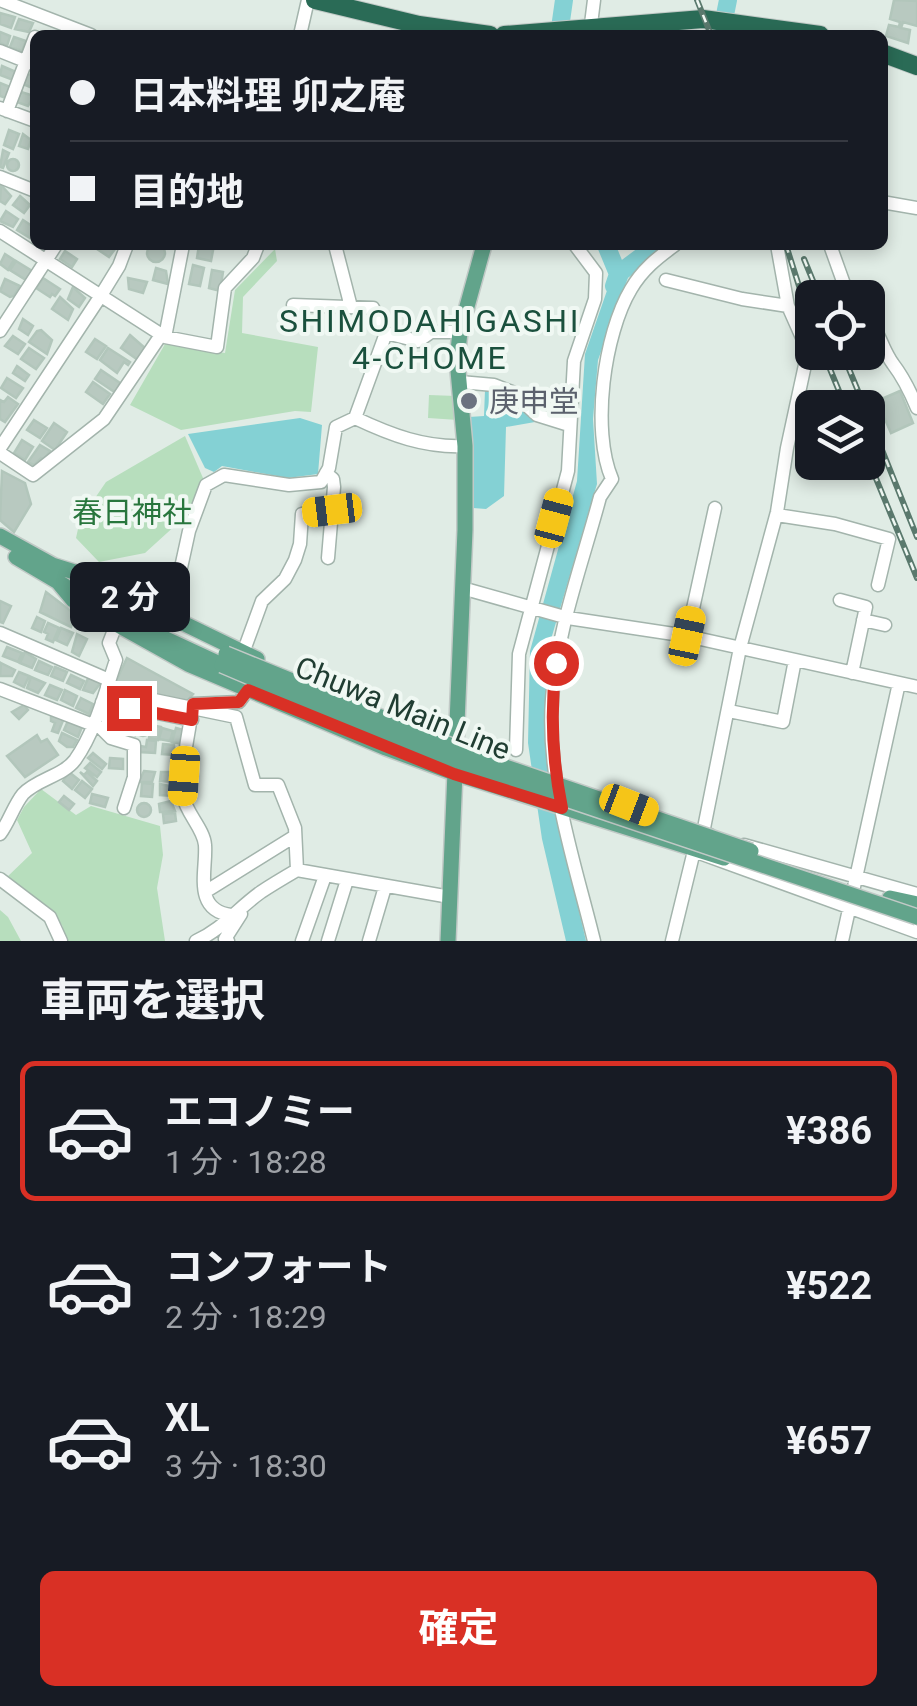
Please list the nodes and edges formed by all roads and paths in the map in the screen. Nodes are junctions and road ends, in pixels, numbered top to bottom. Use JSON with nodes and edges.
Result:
{"nodes":[{"id":1,"x":0,"y":0,"type":"edge"},
{"id":2,"x":311,"y":0,"type":"edge"},
{"id":3,"x":594,"y":0,"type":"edge"},
{"id":4,"x":42,"y":18,"type":"junction"},
{"id":5,"x":37,"y":30,"type":"edge"},
{"id":6,"x":77,"y":30,"type":"edge"},
{"id":7,"x":302,"y":30,"type":"edge"},
{"id":8,"x":418,"y":30,"type":"edge"},
{"id":9,"x":588,"y":30,"type":"edge"},
{"id":10,"x":786,"y":30,"type":"edge"},
{"id":11,"x":0,"y":51,"type":"edge"},
{"id":12,"x":888,"y":54,"type":"edge"},
{"id":13,"x":30,"y":63,"type":"edge"},
{"id":14,"x":917,"y":66,"type":"edge"},
{"id":15,"x":4,"y":109,"type":"edge"},
{"id":16,"x":30,"y":119,"type":"edge"},
{"id":17,"x":0,"y":177,"type":"edge"},
{"id":18,"x":30,"y":189,"type":"edge"},
{"id":19,"x":888,"y":203,"type":"edge"},
{"id":20,"x":917,"y":208,"type":"edge"},
{"id":21,"x":0,"y":231,"type":"edge"},
{"id":22,"x":53,"y":250,"type":"edge"},
{"id":23,"x":125,"y":250,"type":"edge"},
{"id":24,"x":182,"y":250,"type":"edge"},
{"id":25,"x":256,"y":250,"type":"edge"},
{"id":26,"x":336,"y":250,"type":"edge"},
{"id":27,"x":483,"y":250,"type":"edge"},
{"id":28,"x":579,"y":250,"type":"edge"},
{"id":29,"x":669,"y":250,"type":"edge"},
{"id":30,"x":778,"y":250,"type":"edge"},
{"id":31,"x":832,"y":250,"type":"edge"},
{"id":32,"x":46,"y":261,"type":"junction"},
{"id":33,"x":666,"y":280,"type":"dead end"},
{"id":34,"x":843,"y":280,"type":"edge"},
{"id":35,"x":100,"y":296,"type":"junction"},
{"id":36,"x":292,"y":306,"type":"dead end"},
{"id":37,"x":788,"y":306,"type":"junction"},
{"id":38,"x":350,"y":307,"type":"junction"},
{"id":39,"x":6,"y":308,"type":"edge"},
{"id":40,"x":0,"y":331,"type":"edge"},
{"id":41,"x":460,"y":332,"type":"junction"},
{"id":42,"x":386,"y":333,"type":"junction"},
{"id":43,"x":163,"y":336,"type":"junction"},
{"id":44,"x":885,"y":346,"type":"edge"},
{"id":45,"x":901,"y":370,"type":"junction"},
{"id":46,"x":917,"y":374,"type":"edge"},
{"id":47,"x":460,"y":382,"type":"junction"},
{"id":48,"x":917,"y":408,"type":"edge"},
{"id":49,"x":356,"y":418,"type":"junction"},
{"id":50,"x":569,"y":424,"type":"junction"},
{"id":51,"x":465,"y":446,"type":"junction"},
{"id":52,"x":0,"y":450,"type":"edge"},
{"id":53,"x":326,"y":473,"type":"junction"},
{"id":54,"x":715,"y":508,"type":"dead end"},
{"id":55,"x":332,"y":510,"type":"junction"},
{"id":56,"x":776,"y":515,"type":"junction"},
{"id":57,"x":0,"y":536,"type":"edge"},
{"id":58,"x":0,"y":547,"type":"edge"},
{"id":59,"x":328,"y":558,"type":"dead end"},
{"id":60,"x":878,"y":585,"type":"dead end"},
{"id":61,"x":462,"y":588,"type":"junction"},
{"id":62,"x":840,"y":600,"type":"dead end"},
{"id":63,"x":529,"y":609,"type":"junction"},
{"id":64,"x":124,"y":612,"type":"junction"},
{"id":65,"x":568,"y":618,"type":"junction"},
{"id":66,"x":863,"y":620,"type":"junction"},
{"id":67,"x":885,"y":625,"type":"dead end"},
{"id":68,"x":0,"y":632,"type":"edge"},
{"id":69,"x":687,"y":636,"type":"junction"},
{"id":70,"x":740,"y":648,"type":"junction"},
{"id":71,"x":243,"y":653,"type":"junction"},
{"id":72,"x":795,"y":660,"type":"junction"},
{"id":73,"x":852,"y":673,"type":"junction"},
{"id":74,"x":108,"y":683,"type":"junction"},
{"id":75,"x":899,"y":683,"type":"junction"},
{"id":76,"x":917,"y":687,"type":"edge"},
{"id":77,"x":0,"y":689,"type":"edge"},
{"id":78,"x":248,"y":690,"type":"junction"},
{"id":79,"x":102,"y":702,"type":"junction"},
{"id":80,"x":729,"y":711,"type":"junction"},
{"id":81,"x":192,"y":714,"type":"junction"},
{"id":82,"x":91,"y":726,"type":"junction"},
{"id":83,"x":456,"y":742,"type":"junction"},
{"id":84,"x":516,"y":757,"type":"junction"},
{"id":85,"x":454,"y":774,"type":"junction"},
{"id":86,"x":556,"y":778,"type":"junction"},
{"id":87,"x":124,"y":808,"type":"dead end"},
{"id":88,"x":562,"y":808,"type":"junction"},
{"id":89,"x":703,"y":833,"type":"junction"},
{"id":90,"x":0,"y":834,"type":"edge"},
{"id":91,"x":296,"y":836,"type":"junction"},
{"id":92,"x":694,"y":851,"type":"junction"},
{"id":93,"x":297,"y":870,"type":"junction"},
{"id":94,"x":325,"y":876,"type":"junction"},
{"id":95,"x":0,"y":879,"type":"edge"},
{"id":96,"x":346,"y":880,"type":"junction"},
{"id":97,"x":385,"y":887,"type":"junction"},
{"id":98,"x":205,"y":892,"type":"junction"},
{"id":99,"x":853,"y":893,"type":"junction"},
{"id":100,"x":917,"y":894,"type":"edge"},
{"id":101,"x":450,"y":897,"type":"junction"},
{"id":102,"x":237,"y":911,"type":"junction"},
{"id":103,"x":917,"y":913,"type":"edge"},
{"id":104,"x":917,"y":932,"type":"edge"},
{"id":105,"x":597,"y":940,"type":"edge"},
{"id":106,"x":61,"y":941,"type":"edge"},
{"id":107,"x":196,"y":941,"type":"edge"},
{"id":108,"x":228,"y":941,"type":"edge"},
{"id":109,"x":302,"y":941,"type":"edge"},
{"id":110,"x":328,"y":941,"type":"edge"},
{"id":111,"x":369,"y":941,"type":"edge"},
{"id":112,"x":448,"y":941,"type":"edge"},
{"id":113,"x":672,"y":941,"type":"edge"},
{"id":114,"x":842,"y":941,"type":"edge"}],
"edges":[{"from":1,"to":4,"type":"street"},
{"from":2,"to":7,"type":"street"},
{"from":2,"to":8,"type":"highway"},
{"from":3,"to":9,"type":"street"},
{"from":4,"to":5,"type":"street"},
{"from":4,"to":6,"type":"street"},
{"from":9,"to":10,"type":"highway"},
{"from":11,"to":13,"type":"street"},
{"from":12,"to":14,"type":"highway"},
{"from":13,"to":15,"type":"street"},
{"from":15,"to":16,"type":"street"},
{"from":17,"to":18,"type":"street"},
{"from":19,"to":20,"type":"street"},
{"from":21,"to":32,"type":"street"},
{"from":22,"to":32,"type":"street"},
{"from":23,"to":35,"type":"street"},
{"from":24,"to":43,"type":"street"},
{"from":25,"to":43,"type":"street"},
{"from":26,"to":38,"type":"street"},
{"from":27,"to":41,"type":"main road"},
{"from":28,"to":50,"type":"street"},
{"from":29,"to":65,"type":"street"},
{"from":30,"to":37,"type":"street"},
{"from":31,"to":34,"type":"street"},
{"from":32,"to":35,"type":"street"},
{"from":32,"to":39,"type":"street"},
{"from":33,"to":37,"type":"street"},
{"from":35,"to":43,"type":"street"},
{"from":35,"to":52,"type":"street"},
{"from":36,"to":38,"type":"street"},
{"from":37,"to":56,"type":"street"},
{"from":38,"to":42,"type":"street"},
{"from":39,"to":40,"type":"street"},
{"from":41,"to":42,"type":"street"},
{"from":41,"to":47,"type":"main road"},
{"from":42,"to":49,"type":"street"},
{"from":43,"to":52,"type":"street"},
{"from":44,"to":45,"type":"street"},
{"from":45,"to":46,"type":"street"},
{"from":45,"to":48,"type":"street"},
{"from":47,"to":50,"type":"street"},
{"from":47,"to":51,"type":"main road"},
{"from":49,"to":51,"type":"street"},
{"from":49,"to":53,"type":"street"},
{"from":50,"to":63,"type":"street"},
{"from":51,"to":61,"type":"main road"},
{"from":53,"to":55,"type":"street"},
{"from":53,"to":64,"type":"street"},
{"from":54,"to":69,"type":"street"},
{"from":55,"to":59,"type":"street"},
{"from":55,"to":71,"type":"street"},
{"from":56,"to":60,"type":"street"},
{"from":56,"to":70,"type":"street"},
{"from":57,"to":64,"type":"main road"},
{"from":58,"to":64,"type":"main road"},
{"from":61,"to":63,"type":"street"},
{"from":61,"to":83,"type":"main road"},
{"from":62,"to":66,"type":"street"},
{"from":63,"to":65,"type":"street"},
{"from":63,"to":84,"type":"street"},
{"from":64,"to":71,"type":"main road"},
{"from":64,"to":74,"type":"street"},
{"from":64,"to":78,"type":"main road"},
{"from":64,"to":103,"type":"main road","name":"Chuwa Main Line","bridge":true},
{"from":65,"to":69,"type":"street"},
{"from":65,"to":86,"type":"street"},
{"from":66,"to":67,"type":"street"},
{"from":66,"to":73,"type":"street"},
{"from":68,"to":74,"type":"street"},
{"from":69,"to":70,"type":"street"},
{"from":70,"to":72,"type":"street"},
{"from":70,"to":80,"type":"street"},
{"from":71,"to":83,"type":"main road"},
{"from":72,"to":73,"type":"street"},
{"from":72,"to":80,"type":"street"},
{"from":73,"to":75,"type":"street"},
{"from":74,"to":79,"type":"street"},
{"from":74,"to":81,"type":"street"},
{"from":75,"to":76,"type":"street"},
{"from":75,"to":99,"type":"street"},
{"from":77,"to":82,"type":"street"},
{"from":78,"to":81,"type":"street"},
{"from":78,"to":85,"type":"main road"},
{"from":79,"to":81,"type":"street"},
{"from":79,"to":82,"type":"street"},
{"from":80,"to":89,"type":"street"},
{"from":81,"to":91,"type":"street"},
{"from":81,"to":98,"type":"street"},
{"from":82,"to":87,"type":"street"},
{"from":82,"to":90,"type":"street"},
{"from":83,"to":84,"type":"main road"},
{"from":83,"to":85,"type":"main road"},
{"from":84,"to":86,"type":"main road","bridge":true},
{"from":85,"to":88,"type":"main road"},
{"from":85,"to":101,"type":"main road"},
{"from":86,"to":88,"type":"street"},
{"from":86,"to":89,"type":"main road"},
{"from":88,"to":92,"type":"main road"},
{"from":88,"to":105,"type":"street"},
{"from":89,"to":99,"type":"main road"},
{"from":91,"to":93,"type":"street"},
{"from":91,"to":98,"type":"street"},
{"from":92,"to":99,"type":"main road"},
{"from":92,"to":113,"type":"street"},
{"from":93,"to":94,"type":"street"},
{"from":93,"to":102,"type":"street"},
{"from":94,"to":96,"type":"street"},
{"from":94,"to":109,"type":"street"},
{"from":95,"to":106,"type":"street"},
{"from":96,"to":97,"type":"street"},
{"from":96,"to":110,"type":"street"},
{"from":97,"to":101,"type":"street"},
{"from":97,"to":111,"type":"street"},
{"from":98,"to":102,"type":"street"},
{"from":99,"to":100,"type":"street"},
{"from":99,"to":103,"type":"main road"},
{"from":99,"to":104,"type":"street"},
{"from":99,"to":114,"type":"street"},
{"from":101,"to":112,"type":"main road"},
{"from":102,"to":107,"type":"street"},
{"from":102,"to":108,"type":"street"}]}
